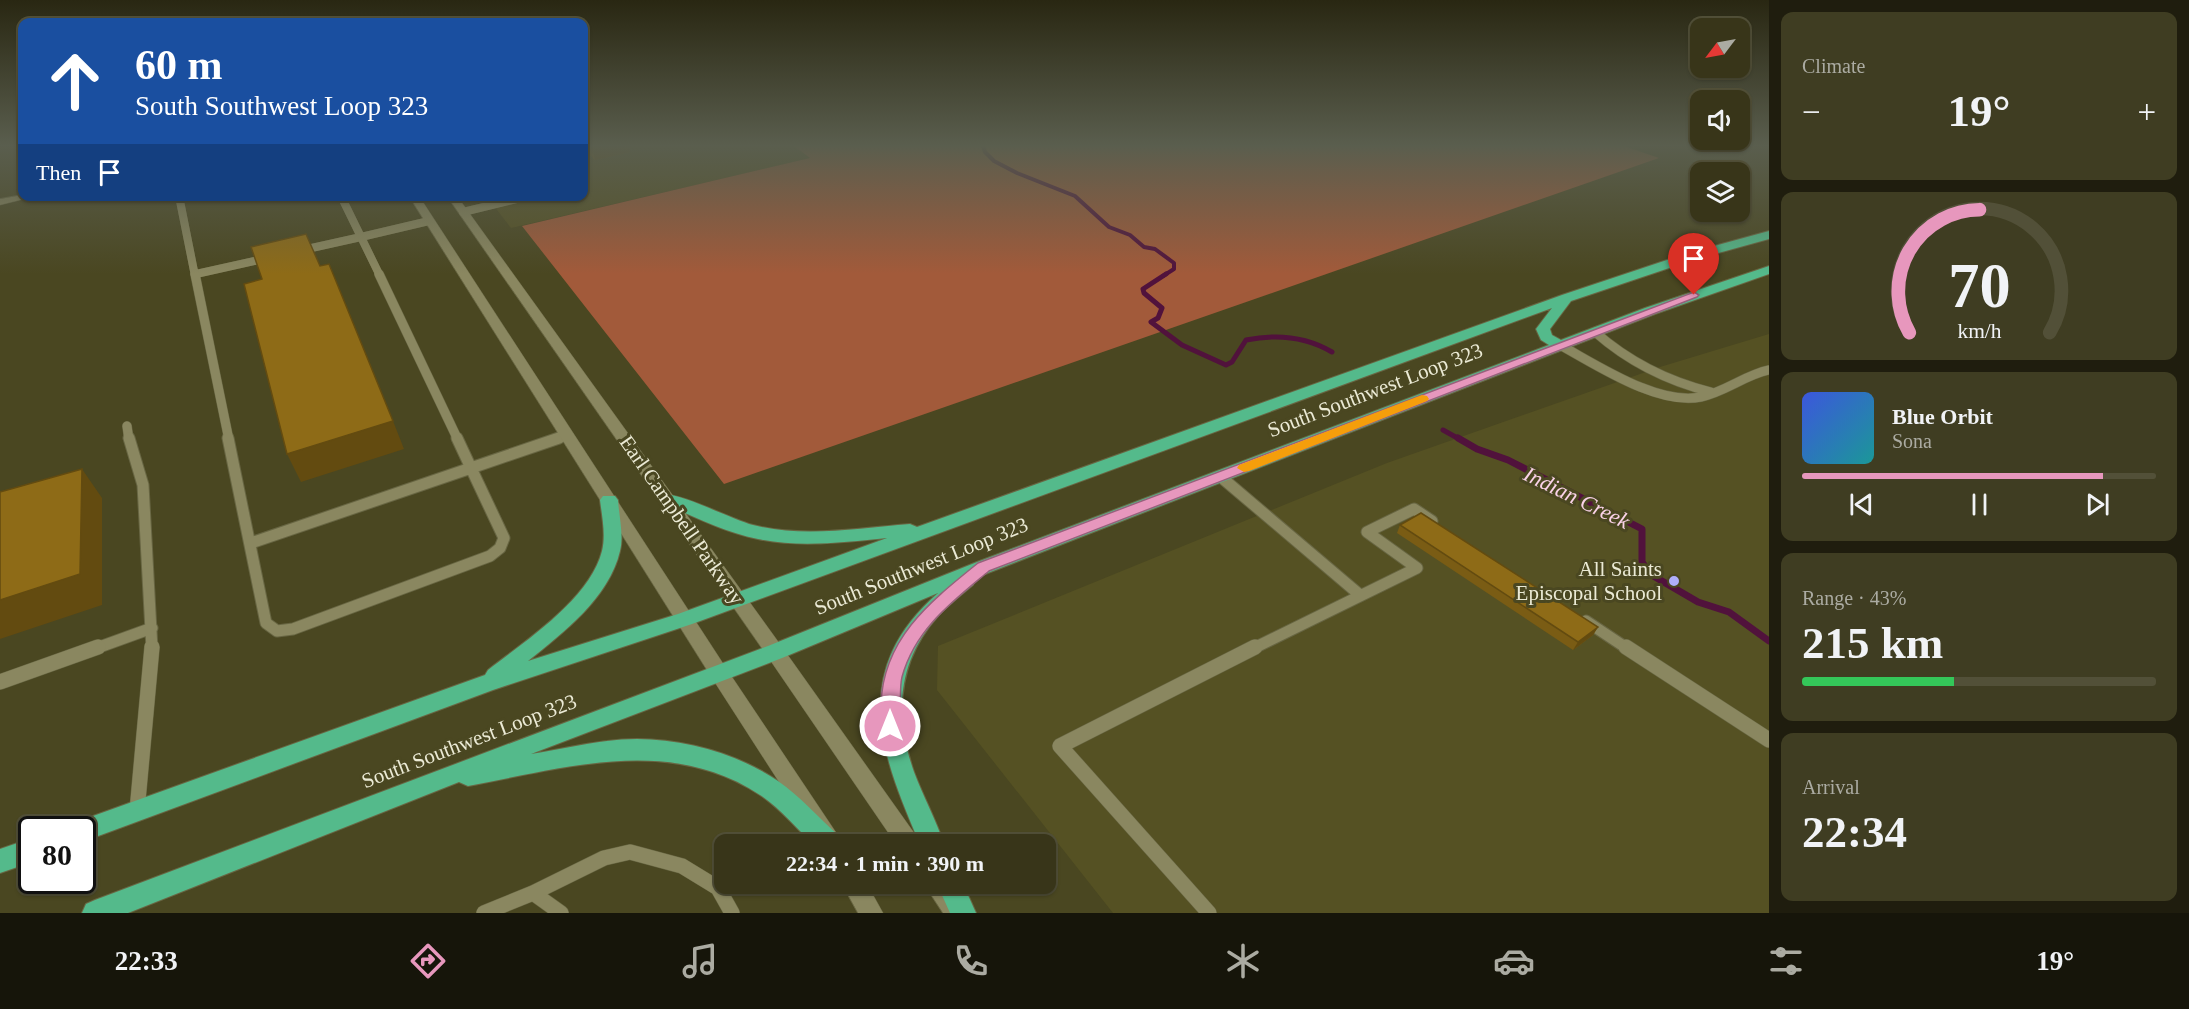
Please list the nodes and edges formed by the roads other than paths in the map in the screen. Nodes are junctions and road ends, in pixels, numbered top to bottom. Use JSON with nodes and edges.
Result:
{"nodes":[{"id":1,"x":18,"y":199,"type":"edge"},
{"id":2,"x":180,"y":201,"type":"edge"},
{"id":3,"x":343,"y":201,"type":"edge"},
{"id":4,"x":417,"y":201,"type":"edge"},
{"id":5,"x":456,"y":201,"type":"edge"},
{"id":6,"x":509,"y":201,"type":"edge"},
{"id":7,"x":0,"y":202,"type":"edge"},
{"id":8,"x":464,"y":212,"type":"junction"},
{"id":9,"x":429,"y":221,"type":"junction"},
{"id":10,"x":1769,"y":235,"type":"edge"},
{"id":11,"x":361,"y":237,"type":"junction"},
{"id":12,"x":292,"y":252,"type":"edge"},
{"id":13,"x":273,"y":257,"type":"edge"},
{"id":14,"x":1769,"y":270,"type":"edge"},
{"id":15,"x":196,"y":274,"type":"junction"},
{"id":16,"x":1567,"y":298,"type":"junction"},
{"id":17,"x":1595,"y":332,"type":"junction"},
{"id":18,"x":1560,"y":345,"type":"junction"},
{"id":19,"x":1769,"y":370,"type":"edge"},
{"id":20,"x":1712,"y":393,"type":"junction"},
{"id":21,"x":127,"y":426,"type":"dead end"},
{"id":22,"x":566,"y":436,"type":"junction"},
{"id":23,"x":471,"y":468,"type":"junction"},
{"id":24,"x":1221,"y":477,"type":"junction"},
{"id":25,"x":668,"y":499,"type":"junction"},
{"id":26,"x":609,"y":501,"type":"junction"},
{"id":27,"x":1444,"y":528,"type":"edge"},
{"id":28,"x":929,"y":529,"type":"junction"},
{"id":29,"x":251,"y":543,"type":"junction"},
{"id":30,"x":984,"y":567,"type":"junction"},
{"id":31,"x":1360,"y":595,"type":"junction"},
{"id":32,"x":737,"y":599,"type":"junction"},
{"id":33,"x":1572,"y":612,"type":"edge"},
{"id":34,"x":685,"y":619,"type":"junction"},
{"id":35,"x":152,"y":628,"type":"junction"},
{"id":36,"x":775,"y":652,"type":"junction"},
{"id":37,"x":719,"y":673,"type":"junction"},
{"id":38,"x":0,"y":682,"type":"edge"},
{"id":39,"x":486,"y":683,"type":"junction"},
{"id":40,"x":1769,"y":740,"type":"edge"},
{"id":41,"x":429,"y":783,"type":"junction"},
{"id":42,"x":137,"y":812,"type":"junction"},
{"id":43,"x":96,"y":826,"type":"edge"},
{"id":44,"x":820,"y":834,"type":"edge"},
{"id":45,"x":824,"y":834,"type":"edge"},
{"id":46,"x":902,"y":834,"type":"edge"},
{"id":47,"x":928,"y":834,"type":"edge"},
{"id":48,"x":18,"y":855,"type":"edge"},
{"id":49,"x":0,"y":861,"type":"edge"},
{"id":50,"x":533,"y":893,"type":"junction"},
{"id":51,"x":860,"y":894,"type":"edge"},
{"id":52,"x":943,"y":894,"type":"edge"},
{"id":53,"x":954,"y":894,"type":"edge"},
{"id":54,"x":94,"y":913,"type":"edge"},
{"id":55,"x":484,"y":913,"type":"edge"},
{"id":56,"x":561,"y":913,"type":"edge"},
{"id":57,"x":732,"y":913,"type":"edge"},
{"id":58,"x":871,"y":913,"type":"edge"},
{"id":59,"x":957,"y":913,"type":"edge"},
{"id":60,"x":963,"y":913,"type":"edge"},
{"id":61,"x":1209,"y":913,"type":"edge"}],
"edges":[{"from":1,"to":7,"type":"main road"},
{"from":2,"to":15,"type":"lane"},
{"from":3,"to":11,"type":"lane"},
{"from":4,"to":9,"type":"main road"},
{"from":5,"to":8,"type":"main road","name":"Earl Campbell Parkway"},
{"from":6,"to":8,"type":"lane"},
{"from":8,"to":25,"type":"main road","name":"Earl Campbell Parkway"},
{"from":9,"to":11,"type":"lane"},
{"from":9,"to":22,"type":"main road"},
{"from":10,"to":16,"type":"highway","name":"South Southwest Loop 323"},
{"from":11,"to":12,"type":"lane"},
{"from":11,"to":23,"type":"lane"},
{"from":13,"to":15,"type":"lane"},
{"from":14,"to":17,"type":"highway","name":"South Southwest Loop 323"},
{"from":15,"to":29,"type":"lane"},
{"from":16,"to":18,"type":"highway"},
{"from":16,"to":28,"type":"highway","name":"South Southwest Loop 323"},
{"from":17,"to":18,"type":"highway","name":"South Southwest Loop 323"},
{"from":17,"to":20,"type":"lane"},
{"from":18,"to":20,"type":"lane"},
{"from":18,"to":24,"type":"highway","name":"South Southwest Loop 323"},
{"from":19,"to":20,"type":"lane"},
{"from":21,"to":35,"type":"lane"},
{"from":22,"to":23,"type":"lane"},
{"from":22,"to":26,"type":"main road"},
{"from":23,"to":29,"type":"lane"},
{"from":23,"to":29,"type":"lane"},
{"from":24,"to":30,"type":"highway","name":"South Southwest Loop 323"},
{"from":24,"to":31,"type":"lane"},
{"from":25,"to":28,"type":"highway"},
{"from":25,"to":32,"type":"main road","name":"Earl Campbell Parkway"},
{"from":26,"to":34,"type":"main road"},
{"from":26,"to":39,"type":"highway"},
{"from":27,"to":31,"type":"lane"},
{"from":28,"to":32,"type":"highway","name":"South Southwest Loop 323"},
{"from":30,"to":36,"type":"highway","name":"South Southwest Loop 323"},
{"from":30,"to":47,"type":"highway"},
{"from":31,"to":61,"type":"lane"},
{"from":32,"to":34,"type":"highway","name":"South Southwest Loop 323"},
{"from":32,"to":36,"type":"main road","name":"Earl Campbell Parkway"},
{"from":33,"to":40,"type":"lane"},
{"from":34,"to":37,"type":"main road"},
{"from":34,"to":39,"type":"highway","name":"South Southwest Loop 323"},
{"from":35,"to":38,"type":"lane"},
{"from":35,"to":42,"type":"lane"},
{"from":36,"to":37,"type":"highway","name":"South Southwest Loop 323"},
{"from":36,"to":46,"type":"main road","name":"Earl Campbell Parkway"},
{"from":37,"to":41,"type":"highway","name":"South Southwest Loop 323"},
{"from":37,"to":45,"type":"main road"},
{"from":39,"to":42,"type":"highway","name":"South Southwest Loop 323"},
{"from":41,"to":44,"type":"highway"},
{"from":41,"to":54,"type":"highway","name":"South Southwest Loop 323"},
{"from":42,"to":43,"type":"highway","name":"South Southwest Loop 323"},
{"from":48,"to":49,"type":"highway"},
{"from":50,"to":55,"type":"lane"},
{"from":50,"to":56,"type":"lane"},
{"from":50,"to":57,"type":"lane"},
{"from":51,"to":58,"type":"main road"},
{"from":52,"to":59,"type":"main road"},
{"from":53,"to":60,"type":"highway"}]}
